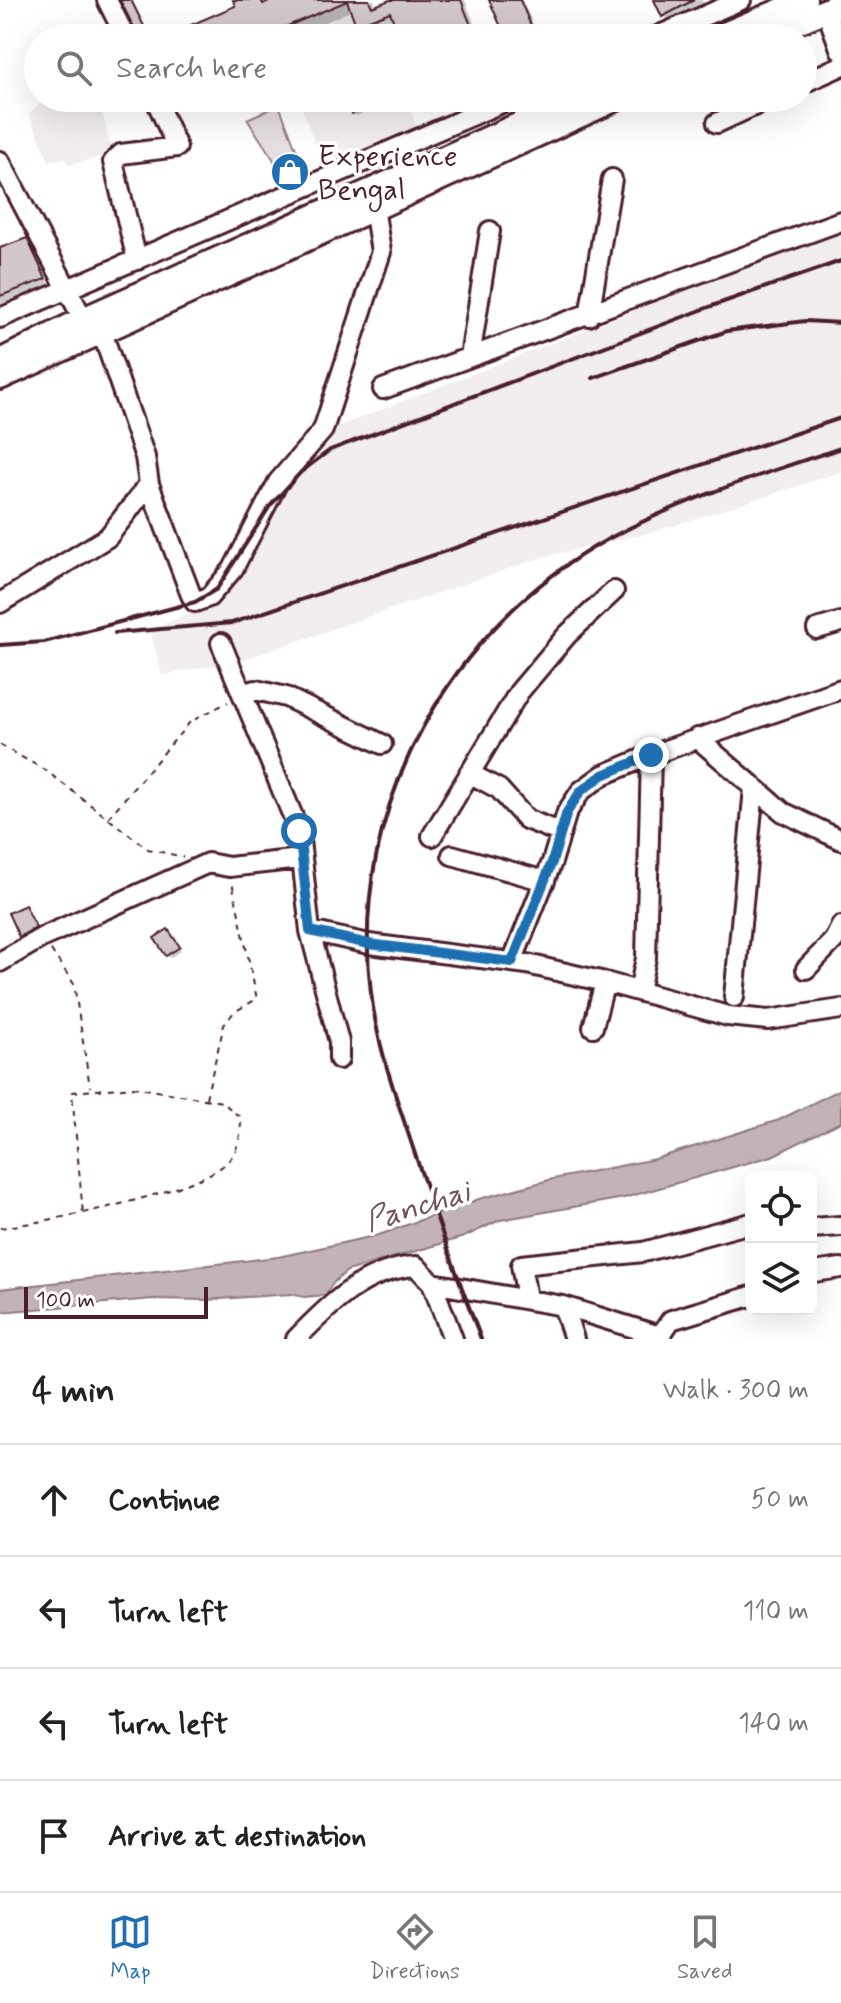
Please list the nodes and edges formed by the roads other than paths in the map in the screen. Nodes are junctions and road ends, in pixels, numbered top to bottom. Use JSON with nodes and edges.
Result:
{"nodes":[{"id":1,"x":107,"y":0,"type":"edge"},
{"id":2,"x":741,"y":0,"type":"edge"},
{"id":3,"x":813,"y":6,"type":"edge"},
{"id":4,"x":119,"y":24,"type":"edge"},
{"id":5,"x":685,"y":24,"type":"edge"},
{"id":6,"x":758,"y":24,"type":"edge"},
{"id":7,"x":783,"y":24,"type":"edge"},
{"id":8,"x":841,"y":51,"type":"edge"},
{"id":9,"x":841,"y":66,"type":"edge"},
{"id":10,"x":817,"y":77,"type":"edge"},
{"id":11,"x":161,"y":112,"type":"edge"},
{"id":12,"x":481,"y":112,"type":"edge"},
{"id":13,"x":549,"y":112,"type":"edge"},
{"id":14,"x":588,"y":112,"type":"edge"},
{"id":15,"x":741,"y":112,"type":"edge"},
{"id":16,"x":717,"y":123,"type":"dead end"},
{"id":17,"x":0,"y":161,"type":"edge"},
{"id":18,"x":612,"y":179,"type":"dead end"},
{"id":19,"x":319,"y":182,"type":"junction"},
{"id":20,"x":374,"y":207,"type":"junction"},
{"id":21,"x":334,"y":216,"type":"junction"},
{"id":22,"x":841,"y":221,"type":"edge"},
{"id":23,"x":490,"y":231,"type":"dead end"},
{"id":24,"x":137,"y":260,"type":"junction"},
{"id":25,"x":67,"y":290,"type":"junction"},
{"id":26,"x":589,"y":316,"type":"junction"},
{"id":27,"x":0,"y":318,"type":"edge"},
{"id":28,"x":83,"y":319,"type":"junction"},
{"id":29,"x":102,"y":332,"type":"junction"},
{"id":30,"x":470,"y":357,"type":"junction"},
{"id":31,"x":0,"y":361,"type":"edge"},
{"id":32,"x":0,"y":378,"type":"edge"},
{"id":33,"x":383,"y":389,"type":"dead end"},
{"id":34,"x":149,"y":484,"type":"junction"},
{"id":35,"x":614,"y":591,"type":"dead end"},
{"id":36,"x":0,"y":603,"type":"edge"},
{"id":37,"x":841,"y":622,"type":"edge"},
{"id":38,"x":817,"y":629,"type":"dead end"},
{"id":39,"x":221,"y":643,"type":"dead end"},
{"id":40,"x":841,"y":689,"type":"edge"},
{"id":41,"x":243,"y":693,"type":"junction"},
{"id":42,"x":697,"y":738,"type":"junction"},
{"id":43,"x":382,"y":744,"type":"dead end"},
{"id":44,"x":651,"y":755,"type":"junction"},
{"id":45,"x":469,"y":773,"type":"junction"},
{"id":46,"x":754,"y":788,"type":"junction"},
{"id":47,"x":561,"y":833,"type":"junction"},
{"id":48,"x":432,"y":836,"type":"dead end"},
{"id":49,"x":841,"y":840,"type":"edge"},
{"id":50,"x":452,"y":855,"type":"dead end"},
{"id":51,"x":300,"y":859,"type":"junction"},
{"id":52,"x":545,"y":881,"type":"junction"},
{"id":53,"x":841,"y":926,"type":"edge"},
{"id":54,"x":310,"y":931,"type":"junction"},
{"id":55,"x":0,"y":962,"type":"edge"},
{"id":56,"x":512,"y":962,"type":"junction"},
{"id":57,"x":806,"y":969,"type":"dead end"},
{"id":58,"x":605,"y":982,"type":"junction"},
{"id":59,"x":639,"y":991,"type":"junction"},
{"id":60,"x":734,"y":997,"type":"dead end"},
{"id":61,"x":841,"y":1009,"type":"edge"},
{"id":62,"x":593,"y":1027,"type":"dead end"},
{"id":63,"x":339,"y":1059,"type":"dead end"},
{"id":64,"x":745,"y":1225,"type":"edge"},
{"id":65,"x":841,"y":1226,"type":"edge"},
{"id":66,"x":817,"y":1228,"type":"edge"},
{"id":67,"x":841,"y":1268,"type":"edge"},
{"id":68,"x":817,"y":1270,"type":"edge"},
{"id":69,"x":432,"y":1283,"type":"junction"},
{"id":70,"x":527,"y":1298,"type":"junction"},
{"id":71,"x":745,"y":1298,"type":"edge"},
{"id":72,"x":563,"y":1306,"type":"junction"},
{"id":73,"x":296,"y":1339,"type":"edge"},
{"id":74,"x":453,"y":1339,"type":"edge"},
{"id":75,"x":574,"y":1339,"type":"edge"}],
"edges":[{"from":1,"to":4,"type":"street"},
{"from":2,"to":5,"type":"street"},
{"from":3,"to":6,"type":"main road"},
{"from":3,"to":7,"type":"main road"},
{"from":3,"to":8,"type":"street"},
{"from":9,"to":10,"type":"street"},
{"from":11,"to":24,"type":"street"},
{"from":12,"to":19,"type":"street"},
{"from":13,"to":21,"type":"main road"},
{"from":14,"to":20,"type":"main road"},
{"from":15,"to":16,"type":"street"},
{"from":17,"to":25,"type":"street"},
{"from":18,"to":26,"type":"street"},
{"from":19,"to":21,"type":"street"},
{"from":19,"to":24,"type":"street"},
{"from":20,"to":21,"type":"main road"},
{"from":20,"to":34,"type":"street"},
{"from":21,"to":28,"type":"main road"},
{"from":21,"to":29,"type":"main road"},
{"from":22,"to":26,"type":"street"},
{"from":23,"to":30,"type":"street"},
{"from":24,"to":25,"type":"street"},
{"from":25,"to":27,"type":"street"},
{"from":25,"to":28,"type":"street"},
{"from":26,"to":30,"type":"street"},
{"from":28,"to":31,"type":"main road"},
{"from":29,"to":32,"type":"main road"},
{"from":29,"to":34,"type":"street"},
{"from":30,"to":33,"type":"street"},
{"from":34,"to":36,"type":"street"},
{"from":35,"to":45,"type":"street"},
{"from":37,"to":38,"type":"street"},
{"from":39,"to":41,"type":"street"},
{"from":40,"to":42,"type":"street"},
{"from":41,"to":43,"type":"street"},
{"from":41,"to":51,"type":"street"},
{"from":42,"to":44,"type":"street"},
{"from":42,"to":46,"type":"street"},
{"from":44,"to":47,"type":"street"},
{"from":44,"to":59,"type":"street"},
{"from":45,"to":47,"type":"street"},
{"from":45,"to":48,"type":"street"},
{"from":46,"to":49,"type":"street"},
{"from":46,"to":60,"type":"street"},
{"from":47,"to":52,"type":"street"},
{"from":50,"to":52,"type":"street"},
{"from":51,"to":54,"type":"street"},
{"from":51,"to":55,"type":"street"},
{"from":52,"to":56,"type":"street"},
{"from":53,"to":57,"type":"street"},
{"from":54,"to":56,"type":"street"},
{"from":54,"to":63,"type":"street"},
{"from":56,"to":58,"type":"street"},
{"from":58,"to":59,"type":"street"},
{"from":58,"to":62,"type":"street"},
{"from":59,"to":61,"type":"street"},
{"from":64,"to":70,"type":"street"},
{"from":65,"to":66,"type":"street"},
{"from":67,"to":68,"type":"street"},
{"from":69,"to":70,"type":"street"},
{"from":69,"to":73,"type":"street"},
{"from":69,"to":74,"type":"street"},
{"from":70,"to":72,"type":"street"},
{"from":71,"to":72,"type":"street"},
{"from":72,"to":75,"type":"street"}]}
